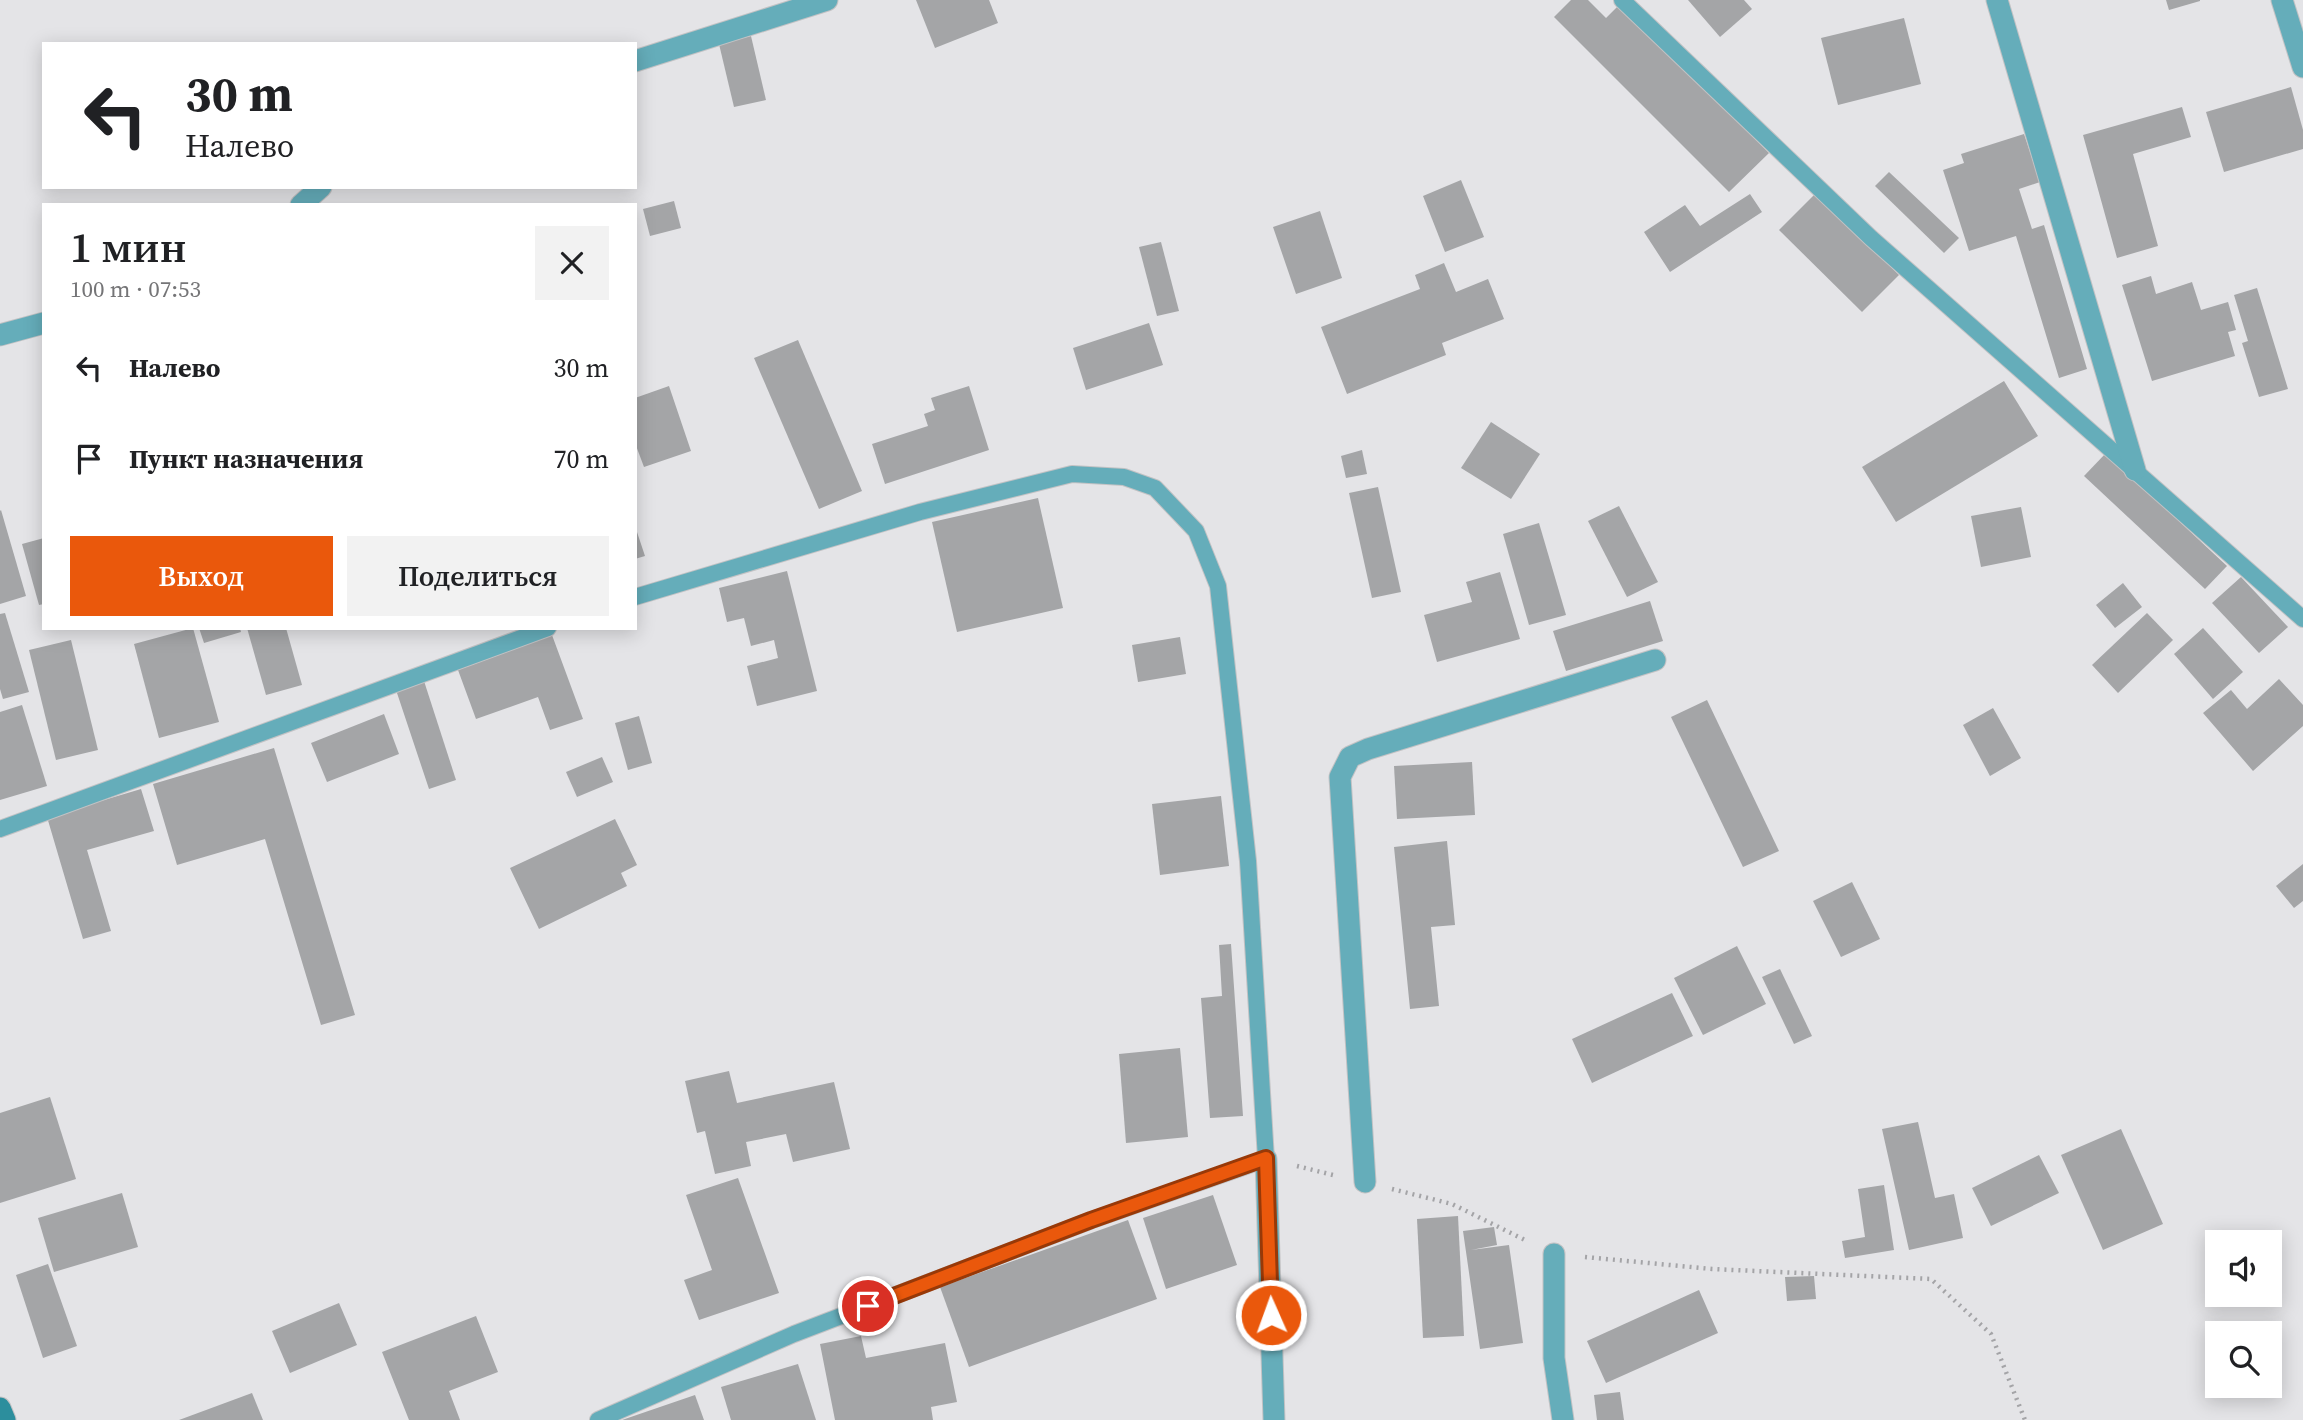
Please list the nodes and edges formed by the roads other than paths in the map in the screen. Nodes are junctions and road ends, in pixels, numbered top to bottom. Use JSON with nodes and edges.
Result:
{"nodes":[{"id":1,"x":827,"y":0,"type":"edge"},
{"id":2,"x":1622,"y":0,"type":"edge"},
{"id":3,"x":1997,"y":0,"type":"edge"},
{"id":4,"x":2282,"y":0,"type":"edge"},
{"id":5,"x":637,"y":60,"type":"edge"},
{"id":6,"x":2303,"y":67,"type":"edge"},
{"id":7,"x":319,"y":189,"type":"edge"},
{"id":8,"x":303,"y":203,"type":"edge"},
{"id":9,"x":42,"y":324,"type":"edge"},
{"id":10,"x":0,"y":335,"type":"edge"},
{"id":11,"x":2135,"y":470,"type":"junction"},
{"id":12,"x":637,"y":596,"type":"edge"},
{"id":13,"x":2303,"y":619,"type":"edge"},
{"id":14,"x":543,"y":630,"type":"edge"},
{"id":15,"x":1655,"y":660,"type":"dead end"},
{"id":16,"x":0,"y":829,"type":"edge"},
{"id":17,"x":1266,"y":1158,"type":"junction"},
{"id":18,"x":1365,"y":1182,"type":"road end"},
{"id":19,"x":1554,"y":1254,"type":"road end"},
{"id":20,"x":0,"y":1408,"type":"edge"},
{"id":21,"x":5,"y":1420,"type":"edge"},
{"id":22,"x":598,"y":1420,"type":"edge"},
{"id":23,"x":1274,"y":1420,"type":"edge"},
{"id":24,"x":1563,"y":1420,"type":"edge"}],
"edges":[{"from":1,"to":5,"type":"street"},
{"from":2,"to":11,"type":"lane"},
{"from":3,"to":11,"type":"street"},
{"from":4,"to":6,"type":"street"},
{"from":7,"to":8,"type":"street"},
{"from":9,"to":10,"type":"street"},
{"from":11,"to":13,"type":"lane"},
{"from":12,"to":17,"type":"lane"},
{"from":14,"to":16,"type":"lane"},
{"from":15,"to":18,"type":"street"},
{"from":17,"to":22,"type":"lane"},
{"from":17,"to":23,"type":"street"},
{"from":19,"to":24,"type":"street"},
{"from":20,"to":21,"type":"street"}]}
